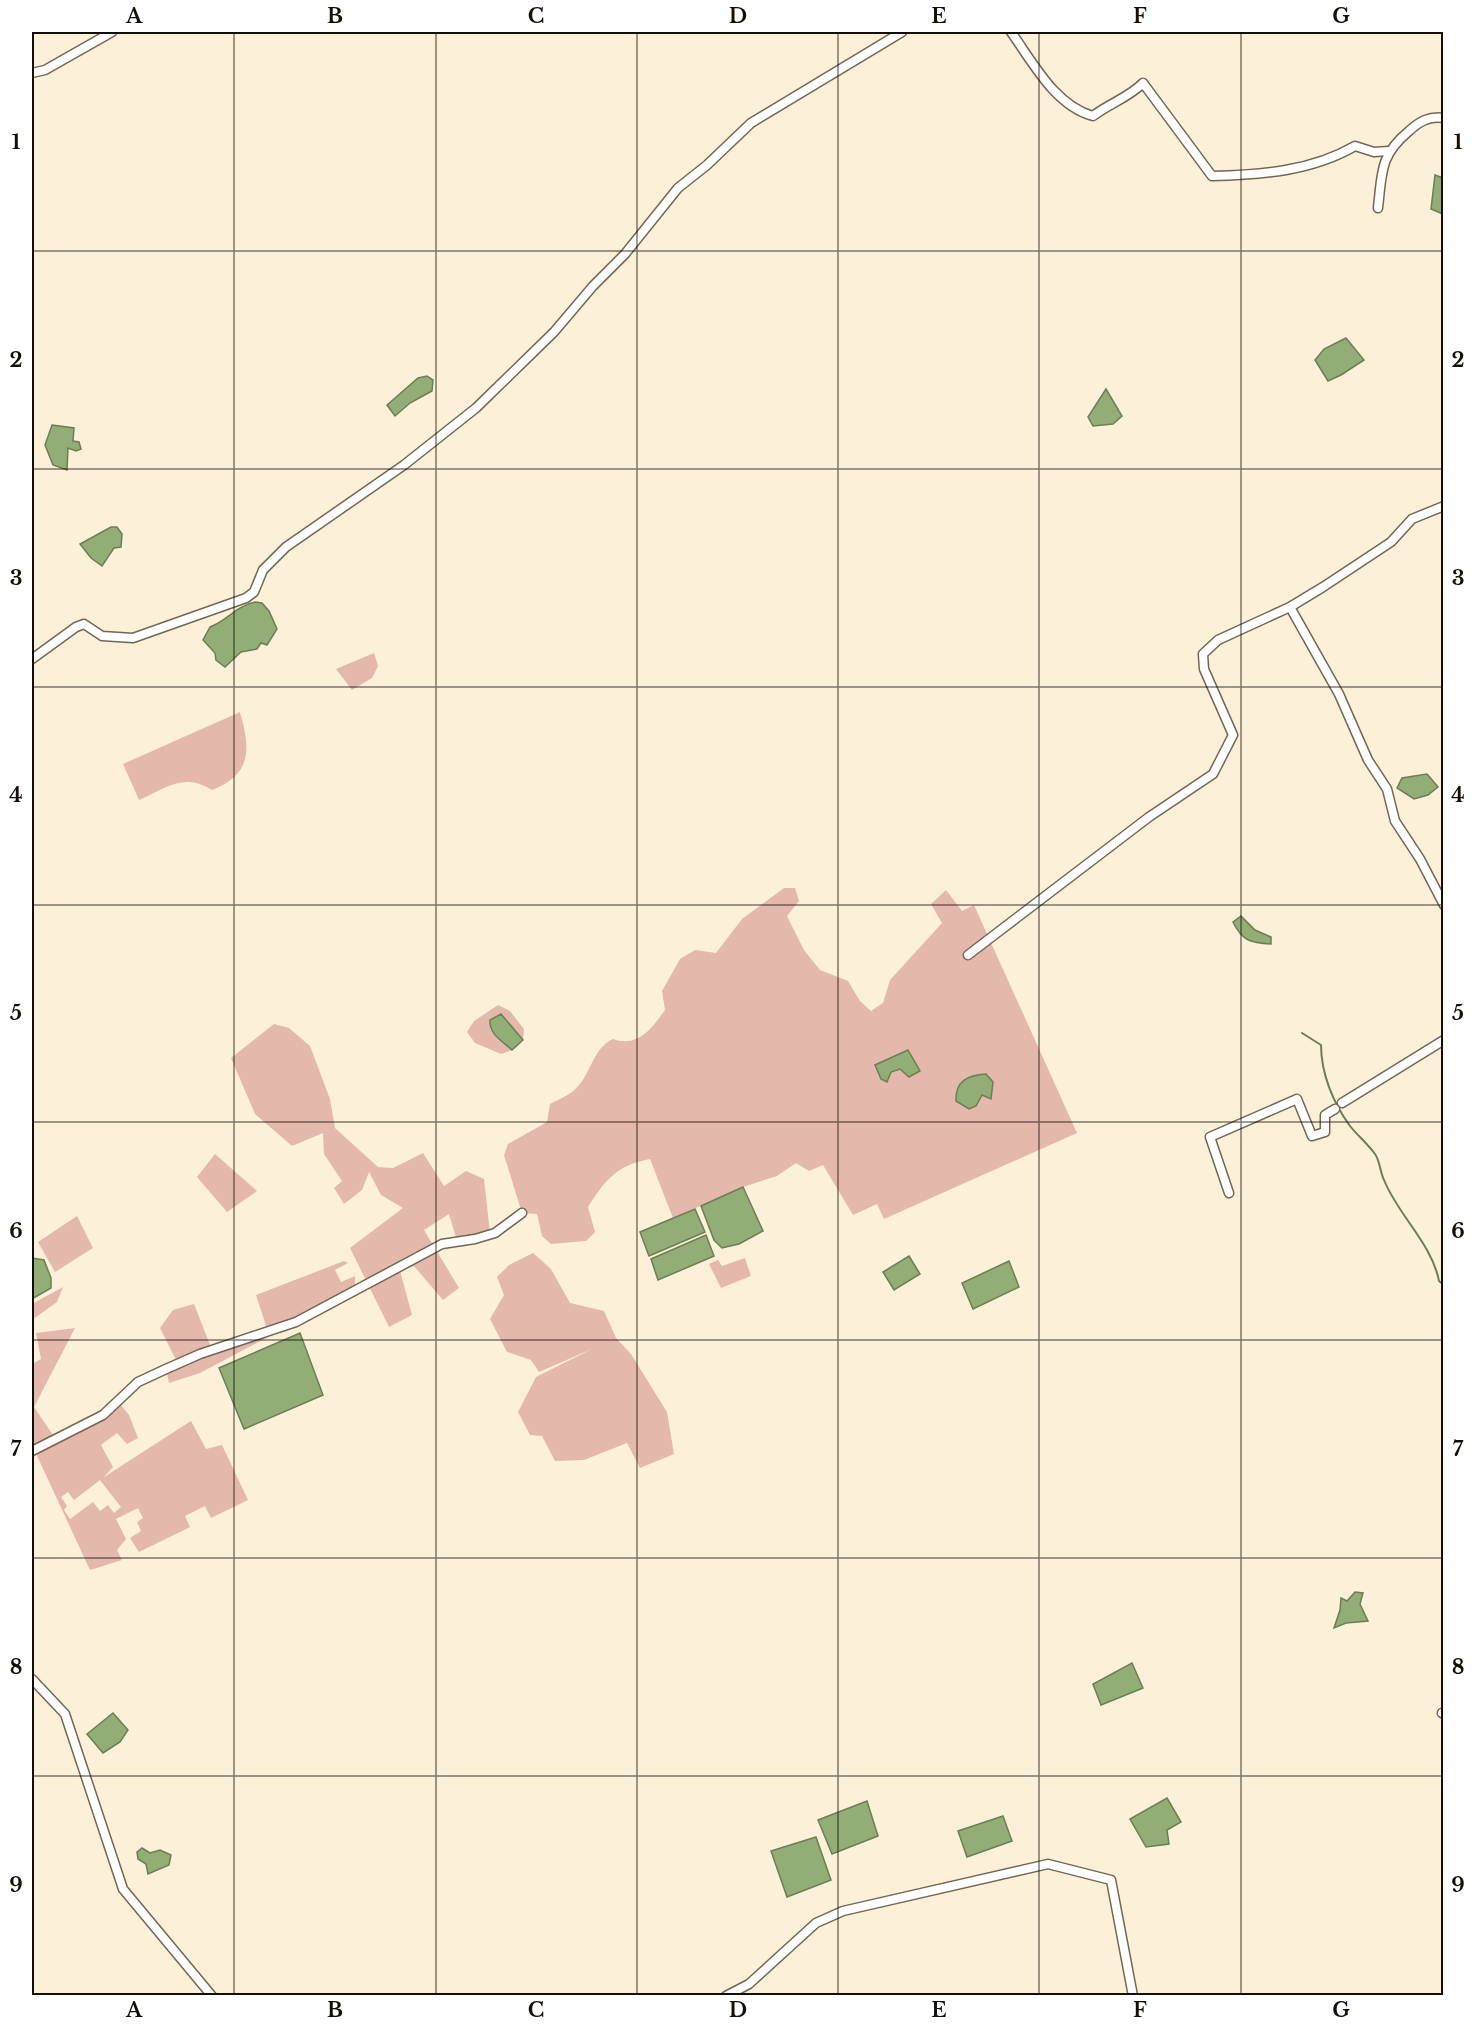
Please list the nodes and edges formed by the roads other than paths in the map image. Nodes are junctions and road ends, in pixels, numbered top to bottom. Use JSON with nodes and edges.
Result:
{"nodes":[{"id":1,"x":112,"y":32,"type":"edge"},
{"id":2,"x":902,"y":32,"type":"edge"},
{"id":3,"x":1011,"y":32,"type":"edge"},
{"id":4,"x":32,"y":73,"type":"edge"},
{"id":5,"x":1443,"y":118,"type":"edge"},
{"id":6,"x":1389,"y":151,"type":"junction"},
{"id":7,"x":1378,"y":208,"type":"dead end"},
{"id":8,"x":1443,"y":506,"type":"edge"},
{"id":9,"x":1290,"y":607,"type":"junction"},
{"id":10,"x":32,"y":659,"type":"edge"},
{"id":11,"x":1443,"y":905,"type":"edge"},
{"id":12,"x":968,"y":955,"type":"dead end"},
{"id":13,"x":1443,"y":1040,"type":"edge"},
{"id":14,"x":1229,"y":1193,"type":"dead end"},
{"id":15,"x":522,"y":1213,"type":"dead end"},
{"id":16,"x":32,"y":1451,"type":"edge"},
{"id":17,"x":32,"y":1679,"type":"edge"},
{"id":18,"x":212,"y":1995,"type":"edge"},
{"id":19,"x":726,"y":1995,"type":"edge"},
{"id":20,"x":1133,"y":1995,"type":"edge"}],
"edges":[{"from":1,"to":4,"type":"street"},
{"from":2,"to":10,"type":"street"},
{"from":3,"to":6,"type":"street"},
{"from":5,"to":6,"type":"street"},
{"from":6,"to":7,"type":"street"},
{"from":8,"to":9,"type":"street"},
{"from":9,"to":11,"type":"street"},
{"from":9,"to":12,"type":"street"},
{"from":13,"to":14,"type":"street"},
{"from":15,"to":16,"type":"street"},
{"from":17,"to":18,"type":"street"},
{"from":19,"to":20,"type":"street"}]}
